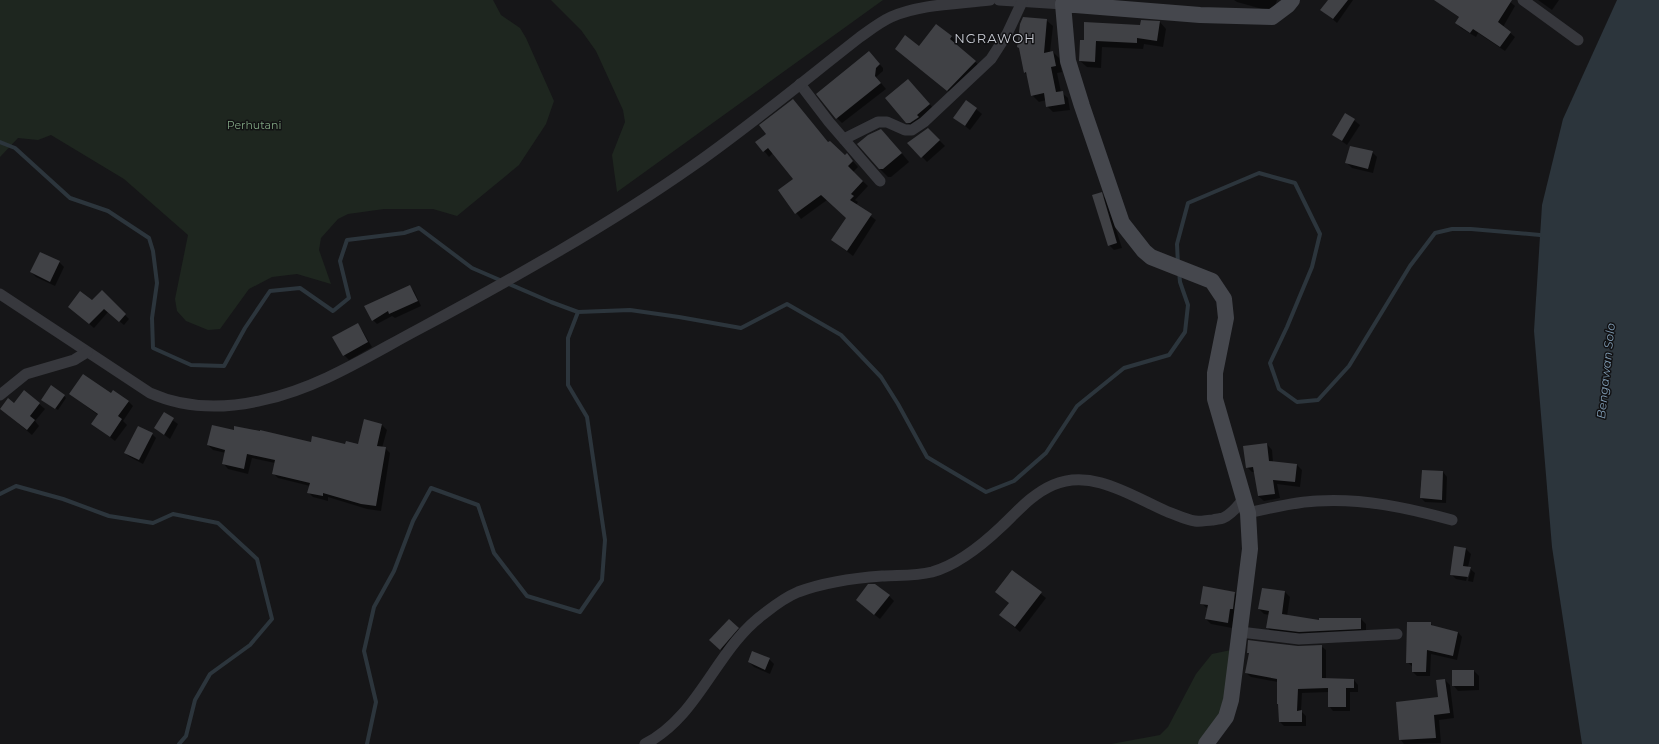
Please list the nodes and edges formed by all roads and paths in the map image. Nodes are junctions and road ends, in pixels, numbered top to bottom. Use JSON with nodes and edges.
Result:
{"nodes":[{"id":1,"x":990,"y":0,"type":"edge"},
{"id":2,"x":999,"y":0,"type":"edge"},
{"id":3,"x":1292,"y":0,"type":"edge"},
{"id":4,"x":1523,"y":0,"type":"edge"},
{"id":5,"x":1022,"y":2,"type":"junction"},
{"id":6,"x":1063,"y":4,"type":"junction"},
{"id":7,"x":1578,"y":40,"type":"dead end"},
{"id":8,"x":800,"y":84,"type":"junction"},
{"id":9,"x":844,"y":139,"type":"junction"},
{"id":10,"x":880,"y":181,"type":"dead end"},
{"id":11,"x":0,"y":294,"type":"edge"},
{"id":12,"x":86,"y":352,"type":"junction"},
{"id":13,"x":0,"y":395,"type":"edge"},
{"id":14,"x":1246,"y":506,"type":"junction"},
{"id":15,"x":1452,"y":520,"type":"dead end"},
{"id":16,"x":1240,"y":632,"type":"junction"},
{"id":17,"x":1397,"y":634,"type":"dead end"},
{"id":18,"x":645,"y":744,"type":"edge"},
{"id":19,"x":1206,"y":744,"type":"edge"}],
"edges":[{"from":1,"to":8,"type":"street"},
{"from":2,"to":5,"type":"street"},
{"from":3,"to":6,"type":"street"},
{"from":4,"to":7,"type":"street"},
{"from":5,"to":6,"type":"street"},
{"from":5,"to":9,"type":"street"},
{"from":6,"to":14,"type":"street"},
{"from":8,"to":9,"type":"street"},
{"from":8,"to":12,"type":"street"},
{"from":9,"to":10,"type":"street"},
{"from":11,"to":12,"type":"street"},
{"from":12,"to":13,"type":"street"},
{"from":14,"to":15,"type":"street"},
{"from":14,"to":16,"type":"street"},
{"from":14,"to":18,"type":"street"},
{"from":16,"to":17,"type":"street"},
{"from":16,"to":19,"type":"street"}]}
